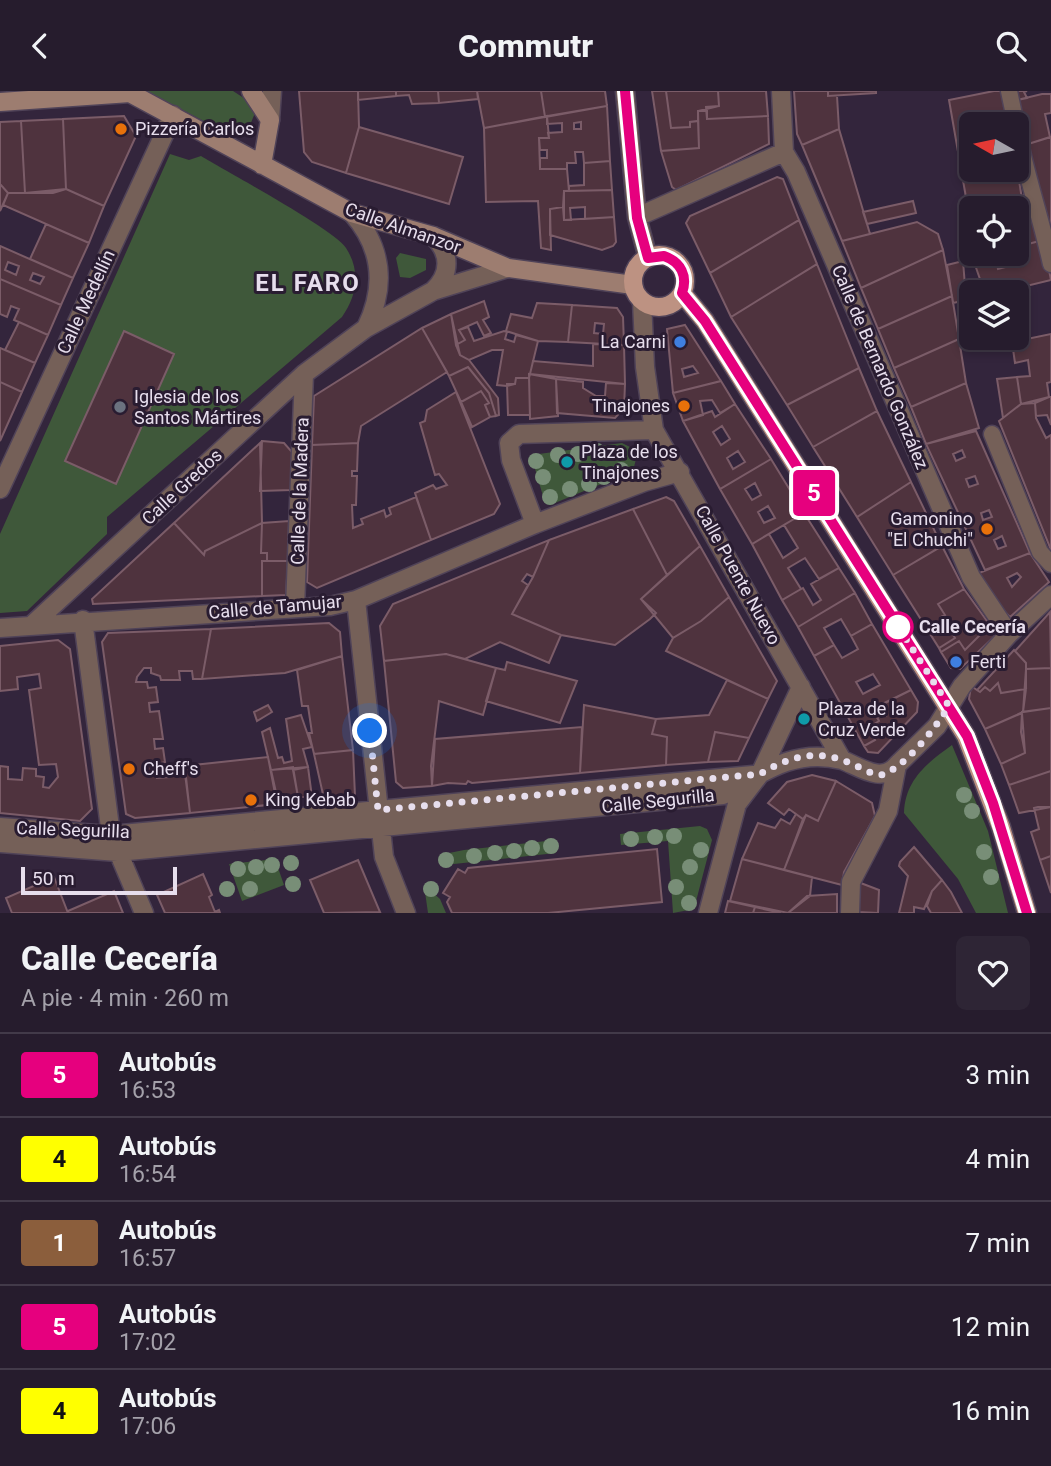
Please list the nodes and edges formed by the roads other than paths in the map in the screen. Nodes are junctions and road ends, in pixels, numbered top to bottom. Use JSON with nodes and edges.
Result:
{"nodes":[{"id":1,"x":251,"y":91,"type":"edge"},
{"id":2,"x":272,"y":91,"type":"edge"},
{"id":3,"x":625,"y":91,"type":"edge"},
{"id":4,"x":781,"y":91,"type":"edge"},
{"id":5,"x":1009,"y":91,"type":"edge"},
{"id":6,"x":0,"y":102,"type":"edge"},
{"id":7,"x":1013,"y":112,"type":"edge"},
{"id":8,"x":173,"y":115,"type":"junction"},
{"id":9,"x":270,"y":120,"type":"junction"},
{"id":10,"x":784,"y":152,"type":"junction"},
{"id":11,"x":262,"y":165,"type":"junction"},
{"id":12,"x":1028,"y":182,"type":"edge"},
{"id":13,"x":352,"y":213,"type":"junction"},
{"id":14,"x":637,"y":218,"type":"junction"},
{"id":15,"x":433,"y":236,"type":"junction"},
{"id":16,"x":648,"y":258,"type":"junction"},
{"id":17,"x":1051,"y":264,"type":"edge"},
{"id":18,"x":508,"y":268,"type":"junction"},
{"id":19,"x":633,"y":285,"type":"junction"},
{"id":20,"x":433,"y":291,"type":"junction"},
{"id":21,"x":682,"y":293,"type":"junction"},
{"id":22,"x":642,"y":301,"type":"junction"},
{"id":23,"x":366,"y":328,"type":"junction"},
{"id":24,"x":304,"y":374,"type":"junction"},
{"id":25,"x":654,"y":430,"type":"junction"},
{"id":26,"x":992,"y":434,"type":"dead end"},
{"id":27,"x":680,"y":472,"type":"junction"},
{"id":28,"x":0,"y":489,"type":"edge"},
{"id":29,"x":535,"y":524,"type":"junction"},
{"id":30,"x":1051,"y":564,"type":"edge"},
{"id":31,"x":1051,"y":595,"type":"edge"},
{"id":32,"x":356,"y":600,"type":"junction"},
{"id":33,"x":295,"y":608,"type":"junction"},
{"id":34,"x":83,"y":620,"type":"junction"},
{"id":35,"x":33,"y":624,"type":"junction"},
{"id":36,"x":0,"y":628,"type":"edge"},
{"id":37,"x":1009,"y":634,"type":"junction"},
{"id":38,"x":801,"y":687,"type":"junction"},
{"id":39,"x":949,"y":706,"type":"junction"},
{"id":40,"x":842,"y":760,"type":"junction"},
{"id":41,"x":897,"y":765,"type":"junction"},
{"id":42,"x":760,"y":774,"type":"junction"},
{"id":43,"x":378,"y":810,"type":"junction"},
{"id":44,"x":0,"y":827,"type":"edge"},
{"id":45,"x":380,"y":829,"type":"junction"},
{"id":46,"x":0,"y":843,"type":"edge"},
{"id":47,"x":115,"y":843,"type":"junction"},
{"id":48,"x":144,"y":913,"type":"edge"},
{"id":49,"x":406,"y":913,"type":"edge"},
{"id":50,"x":708,"y":913,"type":"edge"},
{"id":51,"x":850,"y":913,"type":"edge"},
{"id":52,"x":1027,"y":913,"type":"edge"}],
"edges":[{"from":1,"to":9,"type":"main road"},
{"from":2,"to":9,"type":"street"},
{"from":3,"to":14,"type":"street"},
{"from":4,"to":10,"type":"street","name":"Calle de Bernardo González"},
{"from":5,"to":7,"type":"street"},
{"from":6,"to":8,"type":"main road","name":"Calle Almanzor"},
{"from":8,"to":11,"type":"main road","name":"Calle Almanzor"},
{"from":8,"to":28,"type":"street","name":"Calle Medellín"},
{"from":9,"to":11,"type":"main road"},
{"from":10,"to":14,"type":"street"},
{"from":10,"to":37,"type":"street","name":"Calle de Bernardo González"},
{"from":11,"to":13,"type":"main road","name":"Calle Almanzor"},
{"from":12,"to":17,"type":"street"},
{"from":13,"to":15,"type":"main road","name":"Calle Almanzor"},
{"from":13,"to":23,"type":"street"},
{"from":14,"to":16,"type":"street"},
{"from":15,"to":18,"type":"main road","name":"Calle Almanzor"},
{"from":15,"to":20,"type":"street"},
{"from":16,"to":19,"type":"main road"},
{"from":16,"to":21,"type":"main road"},
{"from":18,"to":19,"type":"main road","name":"Calle Almanzor"},
{"from":18,"to":20,"type":"street","name":"Calle Gredos"},
{"from":19,"to":22,"type":"main road"},
{"from":20,"to":23,"type":"street","name":"Calle Gredos"},
{"from":21,"to":22,"type":"main road"},
{"from":21,"to":39,"type":"main road"},
{"from":22,"to":25,"type":"street","name":"Calle Puente Nuevo"},
{"from":23,"to":24,"type":"street","name":"Calle Gredos"},
{"from":24,"to":33,"type":"street","name":"Calle de la Madera"},
{"from":24,"to":35,"type":"street","name":"Calle Gredos"},
{"from":25,"to":27,"type":"street","name":"Calle Puente Nuevo"},
{"from":25,"to":29,"type":"street"},
{"from":26,"to":30,"type":"street"},
{"from":27,"to":29,"type":"street"},
{"from":27,"to":38,"type":"street","name":"Calle Puente Nuevo"},
{"from":29,"to":32,"type":"street","name":"Calle de Tamujar"},
{"from":31,"to":37,"type":"street"},
{"from":32,"to":33,"type":"street","name":"Calle de Tamujar"},
{"from":32,"to":43,"type":"street"},
{"from":33,"to":34,"type":"street","name":"Calle de Tamujar"},
{"from":34,"to":35,"type":"street","name":"Calle de Tamujar"},
{"from":34,"to":47,"type":"street"},
{"from":35,"to":36,"type":"street","name":"Calle de Tamujar"},
{"from":37,"to":39,"type":"street"},
{"from":38,"to":40,"type":"street"},
{"from":38,"to":42,"type":"street"},
{"from":39,"to":41,"type":"street"},
{"from":39,"to":52,"type":"main road"},
{"from":40,"to":41,"type":"street"},
{"from":40,"to":42,"type":"street"},
{"from":41,"to":51,"type":"street"},
{"from":42,"to":43,"type":"street","name":"Calle Segurilla"},
{"from":42,"to":45,"type":"street","name":"Calle Segurilla"},
{"from":42,"to":50,"type":"street"},
{"from":43,"to":45,"type":"street"},
{"from":43,"to":47,"type":"street","name":"Calle Segurilla"},
{"from":44,"to":47,"type":"street","name":"Calle Segurilla"},
{"from":45,"to":47,"type":"street","name":"Calle Segurilla"},
{"from":45,"to":49,"type":"street"},
{"from":46,"to":47,"type":"street","name":"Calle Segurilla"},
{"from":47,"to":48,"type":"street"}]}
